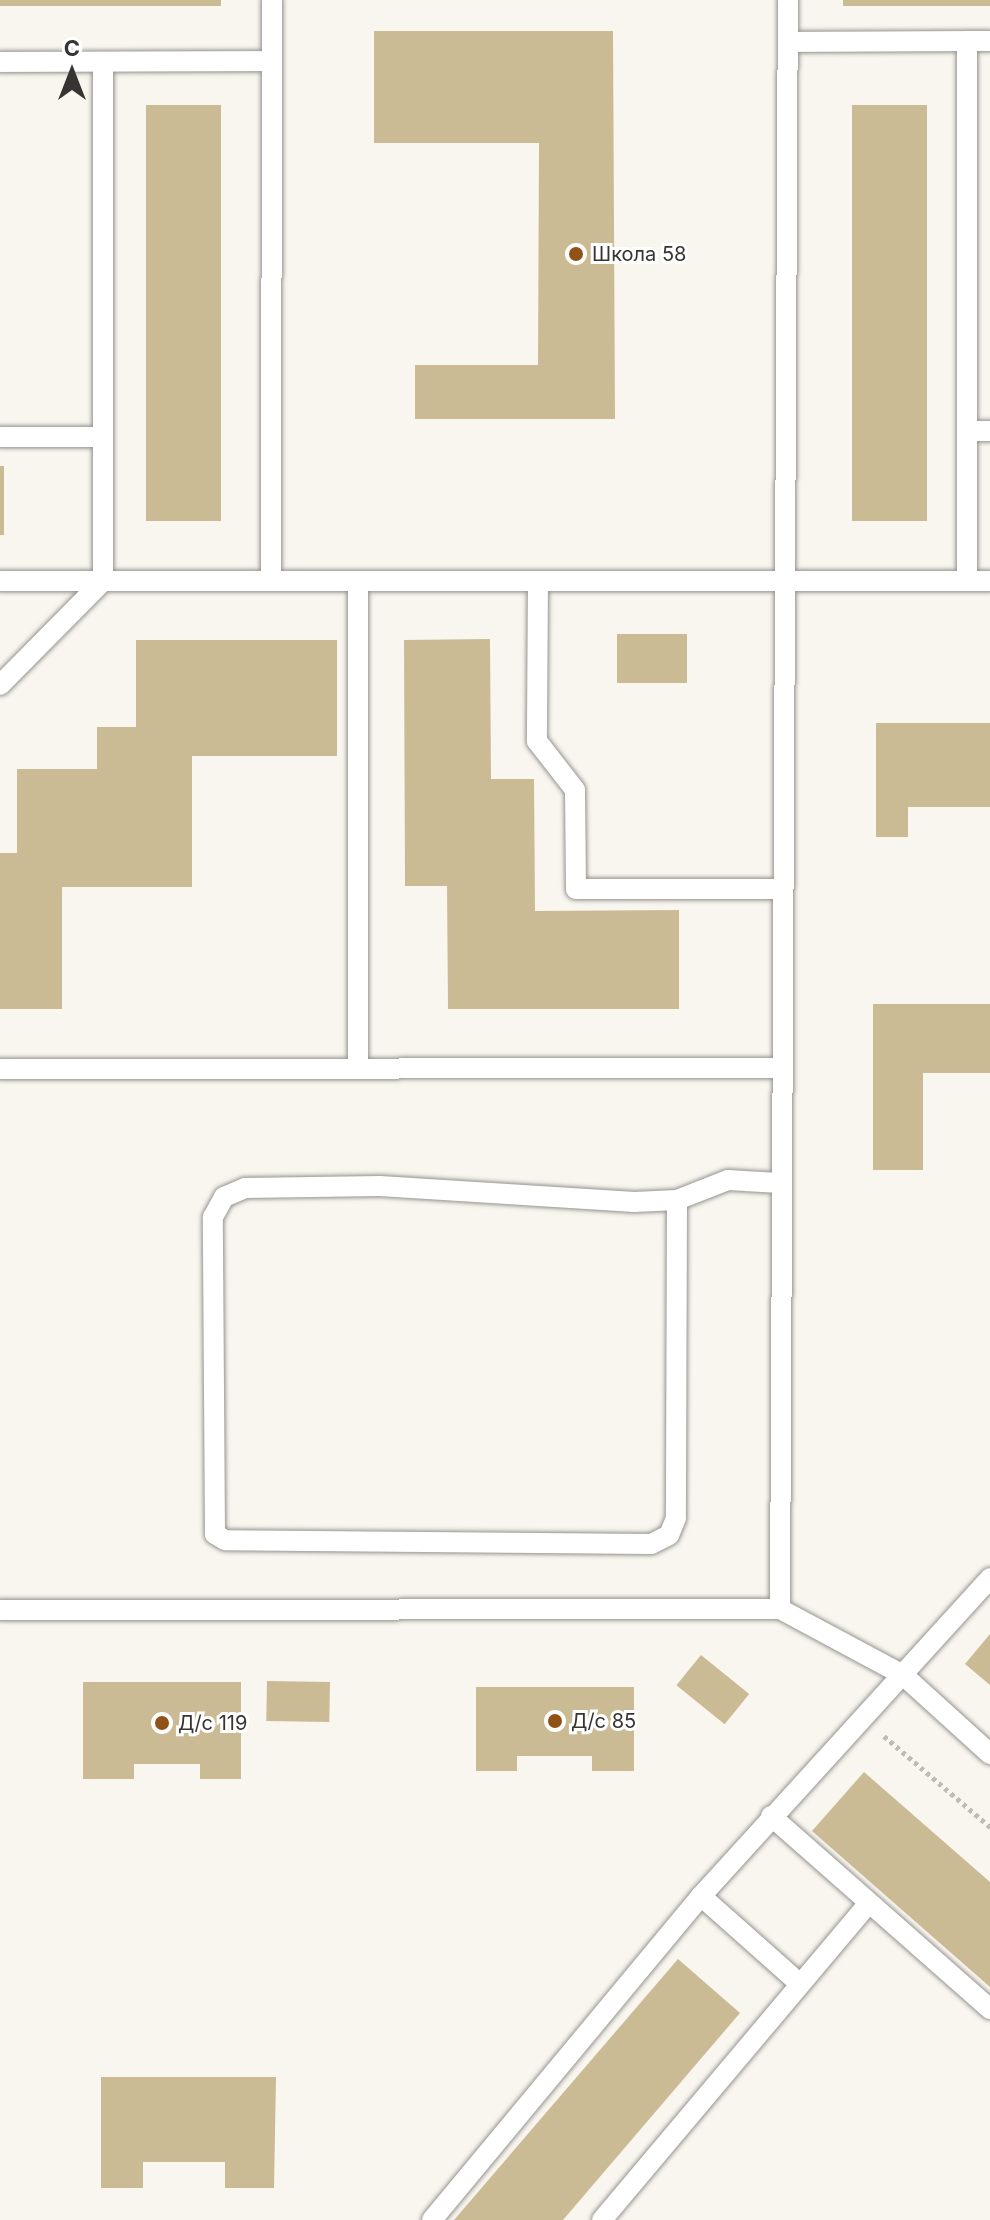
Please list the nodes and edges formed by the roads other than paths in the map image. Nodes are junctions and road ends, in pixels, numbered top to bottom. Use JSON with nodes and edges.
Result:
{"nodes":[{"id":1,"x":272,"y":0,"type":"edge"},
{"id":2,"x":788,"y":0,"type":"edge"},
{"id":3,"x":967,"y":41,"type":"junction"},
{"id":4,"x":990,"y":41,"type":"edge"},
{"id":5,"x":788,"y":42,"type":"junction"},
{"id":6,"x":271,"y":61,"type":"junction"},
{"id":7,"x":0,"y":62,"type":"edge"},
{"id":8,"x":103,"y":62,"type":"junction"},
{"id":9,"x":967,"y":431,"type":"junction"},
{"id":10,"x":990,"y":431,"type":"edge"},
{"id":11,"x":0,"y":437,"type":"edge"},
{"id":12,"x":103,"y":437,"type":"junction"},
{"id":13,"x":0,"y":581,"type":"edge"},
{"id":14,"x":103,"y":581,"type":"junction"},
{"id":15,"x":271,"y":581,"type":"junction"},
{"id":16,"x":358,"y":581,"type":"junction"},
{"id":17,"x":538,"y":581,"type":"junction"},
{"id":18,"x":784,"y":581,"type":"junction"},
{"id":19,"x":967,"y":581,"type":"junction"},
{"id":20,"x":990,"y":581,"type":"edge"},
{"id":21,"x":0,"y":685,"type":"edge"},
{"id":22,"x":783,"y":889,"type":"junction"},
{"id":23,"x":783,"y":1068,"type":"junction"},
{"id":24,"x":0,"y":1069,"type":"edge"},
{"id":25,"x":358,"y":1069,"type":"junction"},
{"id":26,"x":780,"y":1183,"type":"junction"},
{"id":27,"x":677,"y":1200,"type":"junction"},
{"id":28,"x":990,"y":1578,"type":"edge"},
{"id":29,"x":780,"y":1609,"type":"junction"},
{"id":30,"x":0,"y":1610,"type":"edge"},
{"id":31,"x":903,"y":1675,"type":"junction"},
{"id":32,"x":990,"y":1754,"type":"edge"},
{"id":33,"x":771,"y":1816,"type":"junction"},
{"id":34,"x":701,"y":1896,"type":"junction"},
{"id":35,"x":869,"y":1903,"type":"junction"},
{"id":36,"x":799,"y":1983,"type":"junction"},
{"id":37,"x":990,"y":2009,"type":"edge"},
{"id":38,"x":432,"y":2220,"type":"edge"},
{"id":39,"x":602,"y":2220,"type":"edge"}],
"edges":[{"from":1,"to":6,"type":"lane"},
{"from":2,"to":5,"type":"lane"},
{"from":3,"to":4,"type":"lane"},
{"from":3,"to":5,"type":"lane"},
{"from":3,"to":9,"type":"lane"},
{"from":5,"to":18,"type":"lane"},
{"from":6,"to":8,"type":"lane"},
{"from":6,"to":15,"type":"lane"},
{"from":7,"to":8,"type":"lane"},
{"from":8,"to":12,"type":"lane"},
{"from":9,"to":10,"type":"lane"},
{"from":9,"to":19,"type":"lane"},
{"from":11,"to":12,"type":"lane"},
{"from":12,"to":14,"type":"lane"},
{"from":13,"to":14,"type":"lane"},
{"from":14,"to":15,"type":"lane"},
{"from":14,"to":21,"type":"lane"},
{"from":15,"to":16,"type":"lane"},
{"from":16,"to":17,"type":"lane"},
{"from":16,"to":25,"type":"lane"},
{"from":17,"to":18,"type":"lane"},
{"from":17,"to":22,"type":"lane"},
{"from":18,"to":19,"type":"lane"},
{"from":18,"to":22,"type":"lane"},
{"from":19,"to":20,"type":"lane"},
{"from":22,"to":23,"type":"lane"},
{"from":23,"to":25,"type":"lane"},
{"from":23,"to":26,"type":"lane"},
{"from":24,"to":25,"type":"lane"},
{"from":26,"to":27,"type":"lane"},
{"from":26,"to":29,"type":"lane"},
{"from":27,"to":27,"type":"lane"},
{"from":28,"to":31,"type":"lane"},
{"from":29,"to":30,"type":"lane"},
{"from":29,"to":31,"type":"lane"},
{"from":31,"to":32,"type":"lane"},
{"from":31,"to":33,"type":"lane"},
{"from":33,"to":34,"type":"lane"},
{"from":33,"to":35,"type":"lane"},
{"from":34,"to":36,"type":"lane"},
{"from":34,"to":38,"type":"lane"},
{"from":35,"to":36,"type":"lane"},
{"from":35,"to":37,"type":"lane"},
{"from":36,"to":39,"type":"lane"}]}
